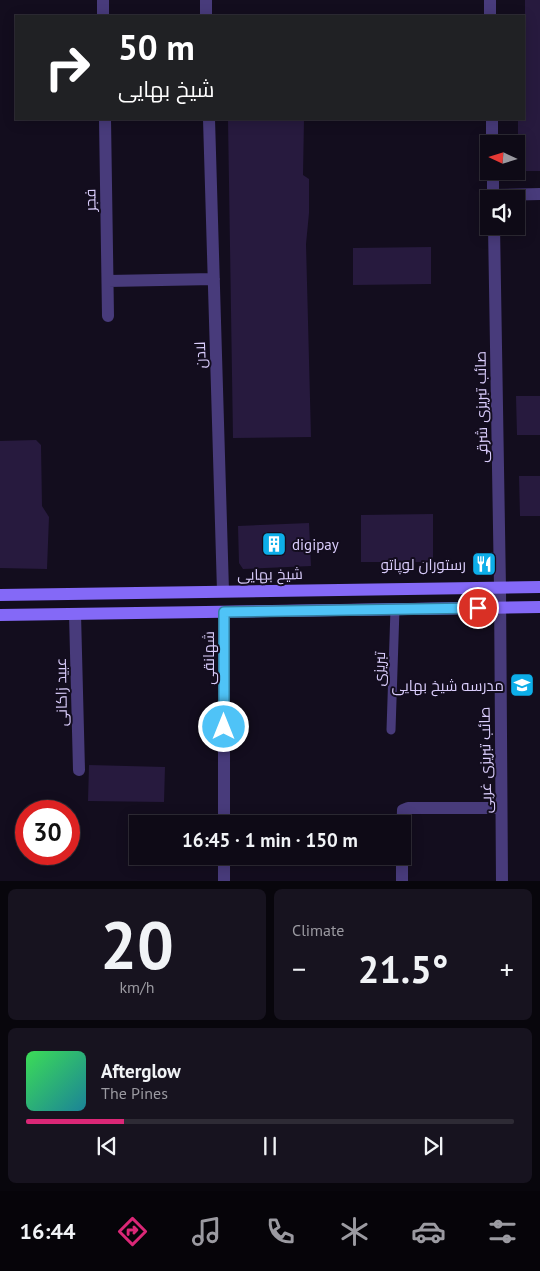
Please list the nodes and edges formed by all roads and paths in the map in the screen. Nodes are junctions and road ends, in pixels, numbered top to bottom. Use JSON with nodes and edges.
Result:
{"nodes":[{"id":1,"x":103,"y":0,"type":"edge"},
{"id":2,"x":206,"y":0,"type":"edge"},
{"id":3,"x":490,"y":0,"type":"edge"},
{"id":4,"x":103,"y":15,"type":"edge"},
{"id":5,"x":206,"y":15,"type":"edge"},
{"id":6,"x":490,"y":15,"type":"edge"},
{"id":7,"x":105,"y":120,"type":"edge"},
{"id":8,"x":209,"y":120,"type":"edge"},
{"id":9,"x":492,"y":120,"type":"edge"},
{"id":10,"x":492,"y":135,"type":"edge"},
{"id":11,"x":540,"y":194,"type":"edge"},
{"id":12,"x":525,"y":195,"type":"edge"},
{"id":13,"x":494,"y":235,"type":"edge"},
{"id":14,"x":214,"y":279,"type":"junction"},
{"id":15,"x":108,"y":281,"type":"junction"},
{"id":16,"x":108,"y":316,"type":"dead end"},
{"id":17,"x":540,"y":587,"type":"edge"},
{"id":18,"x":500,"y":588,"type":"junction"},
{"id":19,"x":223,"y":591,"type":"junction"},
{"id":20,"x":0,"y":595,"type":"edge"},
{"id":21,"x":540,"y":607,"type":"edge"},
{"id":22,"x":500,"y":608,"type":"junction"},
{"id":23,"x":395,"y":609,"type":"junction"},
{"id":24,"x":224,"y":612,"type":"junction"},
{"id":25,"x":76,"y":614,"type":"junction"},
{"id":26,"x":0,"y":615,"type":"edge"},
{"id":27,"x":391,"y":730,"type":"dead end"},
{"id":28,"x":79,"y":770,"type":"dead end"},
{"id":29,"x":501,"y":808,"type":"junction"},
{"id":30,"x":224,"y":815,"type":"edge"},
{"id":31,"x":403,"y":815,"type":"edge"},
{"id":32,"x":224,"y":865,"type":"edge"},
{"id":33,"x":402,"y":865,"type":"edge"},
{"id":34,"x":224,"y":881,"type":"edge"},
{"id":35,"x":402,"y":881,"type":"edge"},
{"id":36,"x":502,"y":881,"type":"edge"}],
"edges":[{"from":1,"to":4,"type":"street"},
{"from":2,"to":5,"type":"street"},
{"from":3,"to":6,"type":"street"},
{"from":7,"to":15,"type":"street","name":"فجر"},
{"from":8,"to":14,"type":"street","name":"لادن"},
{"from":9,"to":10,"type":"street"},
{"from":11,"to":12,"type":"street"},
{"from":13,"to":18,"type":"street","name":"صائب تبریزی شرقی"},
{"from":14,"to":15,"type":"street"},
{"from":14,"to":19,"type":"street","name":"لادن"},
{"from":15,"to":16,"type":"street","name":"فجر"},
{"from":17,"to":18,"type":"main road","name":"شیخ بهایی"},
{"from":18,"to":19,"type":"main road","name":"شیخ بهایی"},
{"from":18,"to":22,"type":"street","name":"صائب تبریزی شرقی"},
{"from":19,"to":20,"type":"main road","name":"شیخ بهایی"},
{"from":21,"to":22,"type":"main road"},
{"from":22,"to":23,"type":"main road"},
{"from":22,"to":29,"type":"street","name":"صائب تبریزی غربی"},
{"from":23,"to":24,"type":"main road"},
{"from":23,"to":27,"type":"lane","name":"تبریزی"},
{"from":24,"to":25,"type":"main road"},
{"from":24,"to":30,"type":"street","name":"شهانقی"},
{"from":25,"to":26,"type":"main road"},
{"from":25,"to":28,"type":"street","name":"عبید زاکانی"},
{"from":29,"to":31,"type":"street"},
{"from":29,"to":36,"type":"street","name":"صائب تبریزی غربی"},
{"from":32,"to":34,"type":"street"},
{"from":33,"to":35,"type":"street"}]}
